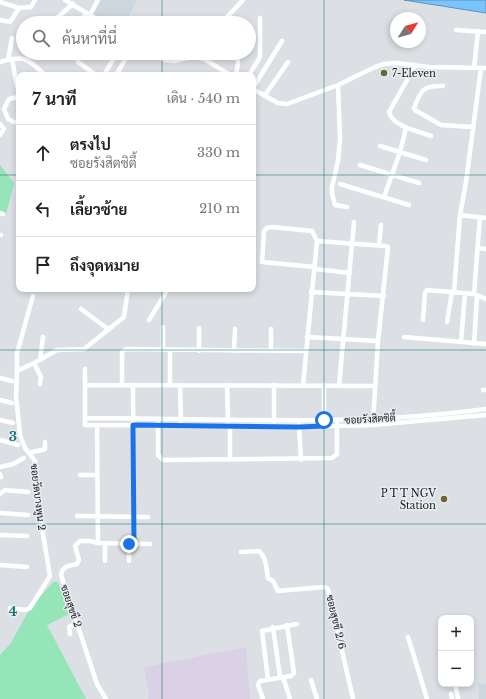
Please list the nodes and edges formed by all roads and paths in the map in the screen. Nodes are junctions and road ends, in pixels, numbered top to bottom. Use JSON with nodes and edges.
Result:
{"nodes":[{"id":1,"x":35,"y":0,"type":"edge"},
{"id":2,"x":65,"y":0,"type":"edge"},
{"id":3,"x":98,"y":0,"type":"edge"},
{"id":4,"x":243,"y":0,"type":"edge"},
{"id":5,"x":0,"y":2,"type":"edge"},
{"id":6,"x":73,"y":4,"type":"junction"},
{"id":7,"x":19,"y":8,"type":"junction"},
{"id":8,"x":88,"y":14,"type":"junction"},
{"id":9,"x":59,"y":16,"type":"edge"},
{"id":10,"x":91,"y":16,"type":"edge"},
{"id":11,"x":228,"y":16,"type":"edge"},
{"id":12,"x":260,"y":18,"type":"dead end"},
{"id":13,"x":0,"y":20,"type":"edge"},
{"id":14,"x":456,"y":30,"type":"dead end"},
{"id":15,"x":478,"y":31,"type":"junction"},
{"id":16,"x":486,"y":32,"type":"edge"},
{"id":17,"x":12,"y":38,"type":"dead end"},
{"id":18,"x":282,"y":41,"type":"dead end"},
{"id":19,"x":10,"y":59,"type":"junction"},
{"id":20,"x":16,"y":59,"type":"edge"},
{"id":21,"x":28,"y":60,"type":"edge"},
{"id":22,"x":113,"y":60,"type":"edge"},
{"id":23,"x":125,"y":60,"type":"edge"},
{"id":24,"x":164,"y":60,"type":"edge"},
{"id":25,"x":179,"y":60,"type":"edge"},
{"id":26,"x":206,"y":60,"type":"edge"},
{"id":27,"x":238,"y":60,"type":"edge"},
{"id":28,"x":0,"y":62,"type":"edge"},
{"id":29,"x":78,"y":62,"type":"dead end"},
{"id":30,"x":288,"y":62,"type":"dead end"},
{"id":31,"x":414,"y":66,"type":"junction"},
{"id":32,"x":474,"y":68,"type":"junction"},
{"id":33,"x":484,"y":68,"type":"edge"},
{"id":34,"x":42,"y":72,"type":"edge"},
{"id":35,"x":92,"y":72,"type":"edge"},
{"id":36,"x":106,"y":72,"type":"edge"},
{"id":37,"x":118,"y":72,"type":"edge"},
{"id":38,"x":225,"y":72,"type":"edge"},
{"id":39,"x":236,"y":72,"type":"edge"},
{"id":40,"x":251,"y":72,"type":"edge"},
{"id":41,"x":16,"y":82,"type":"edge"},
{"id":42,"x":256,"y":83,"type":"edge"},
{"id":43,"x":338,"y":85,"type":"junction"},
{"id":44,"x":442,"y":86,"type":"dead end"},
{"id":45,"x":256,"y":90,"type":"edge"},
{"id":46,"x":265,"y":96,"type":"junction"},
{"id":47,"x":16,"y":97,"type":"edge"},
{"id":48,"x":2,"y":105,"type":"edge"},
{"id":49,"x":8,"y":119,"type":"junction"},
{"id":50,"x":16,"y":122,"type":"edge"},
{"id":51,"x":1,"y":124,"type":"edge"},
{"id":52,"x":473,"y":127,"type":"junction"},
{"id":53,"x":406,"y":128,"type":"junction"},
{"id":54,"x":0,"y":136,"type":"edge"},
{"id":55,"x":431,"y":136,"type":"dead end"},
{"id":56,"x":380,"y":146,"type":"dead end"},
{"id":57,"x":400,"y":152,"type":"junction"},
{"id":58,"x":426,"y":160,"type":"dead end"},
{"id":59,"x":360,"y":165,"type":"dead end"},
{"id":60,"x":392,"y":175,"type":"junction"},
{"id":61,"x":418,"y":183,"type":"dead end"},
{"id":62,"x":340,"y":184,"type":"dead end"},
{"id":63,"x":384,"y":197,"type":"junction"},
{"id":64,"x":409,"y":205,"type":"dead end"},
{"id":65,"x":347,"y":207,"type":"dead end"},
{"id":66,"x":460,"y":215,"type":"junction"},
{"id":67,"x":480,"y":217,"type":"junction"},
{"id":68,"x":486,"y":218,"type":"edge"},
{"id":69,"x":354,"y":222,"type":"dead end"},
{"id":70,"x":381,"y":225,"type":"dead end"},
{"id":71,"x":317,"y":241,"type":"junction"},
{"id":72,"x":352,"y":244,"type":"junction"},
{"id":73,"x":379,"y":245,"type":"junction"},
{"id":74,"x":478,"y":248,"type":"junction"},
{"id":75,"x":486,"y":249,"type":"edge"},
{"id":76,"x":315,"y":268,"type":"junction"},
{"id":77,"x":350,"y":273,"type":"junction"},
{"id":78,"x":128,"y":292,"type":"edge"},
{"id":79,"x":165,"y":292,"type":"edge"},
{"id":80,"x":311,"y":292,"type":"junction"},
{"id":81,"x":453,"y":292,"type":"junction"},
{"id":82,"x":465,"y":293,"type":"junction"},
{"id":83,"x":348,"y":294,"type":"junction"},
{"id":84,"x":476,"y":295,"type":"junction"},
{"id":85,"x":33,"y":296,"type":"dead end"},
{"id":86,"x":384,"y":296,"type":"junction"},
{"id":87,"x":486,"y":299,"type":"edge"},
{"id":88,"x":81,"y":309,"type":"dead end"},
{"id":89,"x":149,"y":320,"type":"dead end"},
{"id":90,"x":423,"y":320,"type":"dead end"},
{"id":91,"x":447,"y":322,"type":"dead end"},
{"id":92,"x":163,"y":327,"type":"dead end"},
{"id":93,"x":199,"y":328,"type":"dead end"},
{"id":94,"x":108,"y":329,"type":"junction"},
{"id":95,"x":235,"y":329,"type":"dead end"},
{"id":96,"x":271,"y":329,"type":"dead end"},
{"id":97,"x":43,"y":337,"type":"dead end"},
{"id":98,"x":307,"y":337,"type":"junction"},
{"id":99,"x":404,"y":337,"type":"dead end"},
{"id":100,"x":343,"y":339,"type":"junction"},
{"id":101,"x":378,"y":341,"type":"junction"},
{"id":102,"x":461,"y":342,"type":"junction"},
{"id":103,"x":474,"y":344,"type":"junction"},
{"id":104,"x":486,"y":344,"type":"edge"},
{"id":105,"x":163,"y":350,"type":"junction"},
{"id":106,"x":170,"y":350,"type":"junction"},
{"id":107,"x":199,"y":351,"type":"junction"},
{"id":108,"x":234,"y":351,"type":"junction"},
{"id":109,"x":271,"y":351,"type":"junction"},
{"id":110,"x":306,"y":351,"type":"junction"},
{"id":111,"x":40,"y":360,"type":"junction"},
{"id":112,"x":35,"y":365,"type":"junction"},
{"id":113,"x":85,"y":369,"type":"dead end"},
{"id":114,"x":17,"y":371,"type":"junction"},
{"id":115,"x":0,"y":378,"type":"edge"},
{"id":116,"x":12,"y":381,"type":"dead end"},
{"id":117,"x":40,"y":384,"type":"dead end"},
{"id":118,"x":86,"y":385,"type":"junction"},
{"id":119,"x":122,"y":385,"type":"junction"},
{"id":120,"x":133,"y":385,"type":"junction"},
{"id":121,"x":170,"y":385,"type":"junction"},
{"id":122,"x":180,"y":385,"type":"junction"},
{"id":123,"x":227,"y":385,"type":"junction"},
{"id":124,"x":274,"y":385,"type":"junction"},
{"id":125,"x":303,"y":385,"type":"junction"},
{"id":126,"x":324,"y":385,"type":"junction"},
{"id":127,"x":339,"y":386,"type":"junction"},
{"id":128,"x":374,"y":386,"type":"junction"},
{"id":129,"x":0,"y":400,"type":"edge"},
{"id":130,"x":12,"y":403,"type":"dead end"},
{"id":131,"x":486,"y":409,"type":"edge"},
{"id":132,"x":486,"y":415,"type":"edge"},
{"id":133,"x":86,"y":418,"type":"junction"},
{"id":134,"x":133,"y":418,"type":"junction"},
{"id":135,"x":158,"y":419,"type":"junction"},
{"id":136,"x":373,"y":419,"type":"junction"},
{"id":137,"x":0,"y":420,"type":"edge"},
{"id":138,"x":180,"y":420,"type":"junction"},
{"id":139,"x":228,"y":420,"type":"junction"},
{"id":140,"x":274,"y":420,"type":"junction"},
{"id":141,"x":300,"y":420,"type":"junction"},
{"id":142,"x":14,"y":423,"type":"dead end"},
{"id":143,"x":324,"y":423,"type":"junction"},
{"id":144,"x":337,"y":423,"type":"junction"},
{"id":145,"x":97,"y":425,"type":"junction"},
{"id":146,"x":133,"y":425,"type":"junction"},
{"id":147,"x":158,"y":425,"type":"junction"},
{"id":148,"x":373,"y":425,"type":"junction"},
{"id":149,"x":181,"y":426,"type":"junction"},
{"id":150,"x":229,"y":426,"type":"junction"},
{"id":151,"x":274,"y":426,"type":"junction"},
{"id":152,"x":299,"y":427,"type":"junction"},
{"id":153,"x":0,"y":440,"type":"edge"},
{"id":154,"x":45,"y":442,"type":"dead end"},
{"id":155,"x":18,"y":445,"type":"dead end"},
{"id":156,"x":29,"y":453,"type":"junction"},
{"id":157,"x":24,"y":458,"type":"dead end"},
{"id":158,"x":230,"y":460,"type":"junction"},
{"id":159,"x":301,"y":460,"type":"junction"},
{"id":160,"x":0,"y":467,"type":"edge"},
{"id":161,"x":80,"y":475,"type":"dead end"},
{"id":162,"x":97,"y":475,"type":"junction"},
{"id":163,"x":28,"y":492,"type":"dead end"},
{"id":164,"x":0,"y":494,"type":"edge"},
{"id":165,"x":0,"y":513,"type":"edge"},
{"id":166,"x":28,"y":515,"type":"dead end"},
{"id":167,"x":77,"y":516,"type":"dead end"},
{"id":168,"x":98,"y":516,"type":"junction"},
{"id":169,"x":134,"y":517,"type":"junction"},
{"id":170,"x":148,"y":517,"type":"dead end"},
{"id":171,"x":0,"y":535,"type":"edge"},
{"id":172,"x":27,"y":536,"type":"dead end"},
{"id":173,"x":98,"y":544,"type":"junction"},
{"id":174,"x":105,"y":544,"type":"junction"},
{"id":175,"x":131,"y":544,"type":"junction"},
{"id":176,"x":150,"y":544,"type":"dead end"},
{"id":177,"x":241,"y":552,"type":"dead end"},
{"id":178,"x":106,"y":561,"type":"dead end"},
{"id":179,"x":129,"y":561,"type":"dead end"},
{"id":180,"x":0,"y":565,"type":"edge"},
{"id":181,"x":27,"y":567,"type":"dead end"},
{"id":182,"x":55,"y":576,"type":"junction"},
{"id":183,"x":10,"y":608,"type":"dead end"},
{"id":184,"x":77,"y":624,"type":"junction"},
{"id":185,"x":297,"y":624,"type":"dead end"},
{"id":186,"x":287,"y":626,"type":"junction"},
{"id":187,"x":273,"y":627,"type":"junction"},
{"id":188,"x":70,"y":634,"type":"dead end"},
{"id":189,"x":408,"y":637,"type":"dead end"},
{"id":190,"x":282,"y":677,"type":"junction"},
{"id":191,"x":268,"y":679,"type":"junction"},
{"id":192,"x":311,"y":680,"type":"dead end"},
{"id":193,"x":456,"y":687,"type":"edge"},
{"id":194,"x":106,"y":699,"type":"edge"},
{"id":195,"x":263,"y":699,"type":"edge"},
{"id":196,"x":290,"y":699,"type":"edge"},
{"id":197,"x":317,"y":699,"type":"edge"},
{"id":198,"x":353,"y":699,"type":"edge"},
{"id":199,"x":427,"y":699,"type":"edge"},
{"id":200,"x":458,"y":699,"type":"edge"}],
"edges":[{"from":1,"to":7,"type":"street"},
{"from":2,"to":6,"type":"street"},
{"from":3,"to":8,"type":"street"},
{"from":4,"to":11,"type":"street"},
{"from":5,"to":7,"type":"street"},
{"from":6,"to":8,"type":"street"},
{"from":6,"to":9,"type":"street"},
{"from":7,"to":13,"type":"street"},
{"from":8,"to":10,"type":"street"},
{"from":12,"to":40,"type":"street"},
{"from":14,"to":15,"type":"street"},
{"from":15,"to":16,"type":"street"},
{"from":15,"to":32,"type":"street"},
{"from":17,"to":19,"type":"street"},
{"from":18,"to":42,"type":"street"},
{"from":19,"to":20,"type":"street"},
{"from":19,"to":28,"type":"street"},
{"from":19,"to":41,"type":"street"},
{"from":21,"to":34,"type":"street"},
{"from":22,"to":36,"type":"street"},
{"from":23,"to":37,"type":"street"},
{"from":24,"to":25,"type":"street"},
{"from":26,"to":38,"type":"street"},
{"from":27,"to":39,"type":"street"},
{"from":29,"to":35,"type":"street"},
{"from":30,"to":46,"type":"street"},
{"from":31,"to":32,"type":"street"},
{"from":31,"to":43,"type":"street"},
{"from":31,"to":53,"type":"street"},
{"from":32,"to":33,"type":"street"},
{"from":33,"to":52,"type":"street"},
{"from":43,"to":46,"type":"street"},
{"from":43,"to":65,"type":"street"},
{"from":44,"to":52,"type":"street"},
{"from":45,"to":46,"type":"street"},
{"from":47,"to":48,"type":"street"},
{"from":48,"to":49,"type":"street"},
{"from":49,"to":50,"type":"street"},
{"from":49,"to":51,"type":"street"},
{"from":51,"to":54,"type":"street"},
{"from":52,"to":66,"type":"street"},
{"from":53,"to":55,"type":"street"},
{"from":53,"to":57,"type":"street"},
{"from":56,"to":57,"type":"street"},
{"from":57,"to":58,"type":"street"},
{"from":57,"to":60,"type":"street"},
{"from":59,"to":60,"type":"street"},
{"from":60,"to":61,"type":"street"},
{"from":60,"to":63,"type":"street"},
{"from":62,"to":63,"type":"street"},
{"from":63,"to":64,"type":"street"},
{"from":66,"to":67,"type":"street"},
{"from":66,"to":81,"type":"street"},
{"from":67,"to":68,"type":"street"},
{"from":67,"to":74,"type":"street"},
{"from":69,"to":72,"type":"street"},
{"from":70,"to":73,"type":"street"},
{"from":71,"to":72,"type":"street"},
{"from":71,"to":76,"type":"street"},
{"from":71,"to":76,"type":"street"},
{"from":72,"to":73,"type":"street"},
{"from":72,"to":77,"type":"street"},
{"from":73,"to":86,"type":"street"},
{"from":74,"to":75,"type":"street"},
{"from":74,"to":84,"type":"street"},
{"from":76,"to":77,"type":"street"},
{"from":76,"to":80,"type":"street"},
{"from":77,"to":83,"type":"street"},
{"from":78,"to":94,"type":"street"},
{"from":79,"to":89,"type":"street"},
{"from":80,"to":83,"type":"street"},
{"from":80,"to":98,"type":"street"},
{"from":81,"to":82,"type":"street"},
{"from":81,"to":90,"type":"street"},
{"from":81,"to":91,"type":"street"},
{"from":82,"to":84,"type":"street"},
{"from":82,"to":102,"type":"street"},
{"from":83,"to":86,"type":"street"},
{"from":83,"to":100,"type":"street"},
{"from":84,"to":87,"type":"street"},
{"from":84,"to":103,"type":"street"},
{"from":85,"to":114,"type":"street","name":"ซอยวัดบางพูน 2"},
{"from":86,"to":101,"type":"street"},
{"from":88,"to":94,"type":"street"},
{"from":92,"to":105,"type":"street"},
{"from":93,"to":107,"type":"street"},
{"from":94,"to":111,"type":"street"},
{"from":95,"to":108,"type":"street"},
{"from":96,"to":109,"type":"street"},
{"from":97,"to":111,"type":"street"},
{"from":98,"to":100,"type":"street"},
{"from":98,"to":110,"type":"street"},
{"from":99,"to":102,"type":"street"},
{"from":100,"to":101,"type":"street"},
{"from":100,"to":127,"type":"street"},
{"from":101,"to":128,"type":"street"},
{"from":102,"to":103,"type":"street"},
{"from":103,"to":104,"type":"street"},
{"from":105,"to":106,"type":"street"},
{"from":105,"to":119,"type":"street"},
{"from":106,"to":107,"type":"street"},
{"from":106,"to":121,"type":"street"},
{"from":107,"to":108,"type":"street"},
{"from":108,"to":109,"type":"street"},
{"from":109,"to":110,"type":"street"},
{"from":110,"to":125,"type":"street"},
{"from":111,"to":112,"type":"street"},
{"from":112,"to":114,"type":"street"},
{"from":112,"to":117,"type":"street"},
{"from":113,"to":118,"type":"street"},
{"from":114,"to":156,"type":"street","name":"ซอยวัดบางพูน 2"},
{"from":115,"to":116,"type":"street"},
{"from":118,"to":119,"type":"street"},
{"from":118,"to":133,"type":"street"},
{"from":119,"to":120,"type":"street"},
{"from":120,"to":121,"type":"street"},
{"from":120,"to":134,"type":"street"},
{"from":121,"to":122,"type":"street"},
{"from":122,"to":123,"type":"street"},
{"from":122,"to":138,"type":"street"},
{"from":123,"to":124,"type":"street"},
{"from":123,"to":139,"type":"street"},
{"from":124,"to":125,"type":"street"},
{"from":124,"to":140,"type":"street"},
{"from":125,"to":126,"type":"street"},
{"from":126,"to":127,"type":"street"},
{"from":126,"to":143,"type":"street"},
{"from":127,"to":128,"type":"street"},
{"from":128,"to":136,"type":"street"},
{"from":129,"to":130,"type":"street"},
{"from":131,"to":136,"type":"street","name":"ซอยรังสิตซิตี้"},
{"from":132,"to":148,"type":"street","name":"ซอยรังสิตซิตี้"},
{"from":133,"to":134,"type":"street","name":"ซอยรังสิตซิตี้"},
{"from":133,"to":145,"type":"street","name":"ซอยรังสิตซิตี้"},
{"from":134,"to":135,"type":"street","name":"ซอยรังสิตซิตี้"},
{"from":134,"to":146,"type":"street"},
{"from":135,"to":138,"type":"street","name":"ซอยรังสิตซิตี้"},
{"from":135,"to":147,"type":"street"},
{"from":136,"to":144,"type":"street","name":"ซอยรังสิตซิตี้"},
{"from":136,"to":148,"type":"street"},
{"from":137,"to":142,"type":"street"},
{"from":138,"to":139,"type":"street","name":"ซอยรังสิตซิตี้"},
{"from":138,"to":149,"type":"street"},
{"from":139,"to":140,"type":"street","name":"ซอยรังสิตซิตี้"},
{"from":139,"to":150,"type":"street"},
{"from":140,"to":141,"type":"street","name":"ซอยรังสิตซิตี้"},
{"from":140,"to":151,"type":"street"},
{"from":141,"to":143,"type":"street","name":"ซอยรังสิตซิตี้"},
{"from":141,"to":152,"type":"street"},
{"from":143,"to":144,"type":"street","name":"ซอยรังสิตซิตี้"},
{"from":143,"to":152,"type":"street","name":"ซอยรังสิตซิตี้"},
{"from":144,"to":148,"type":"street","name":"ซอยรังสิตซิตี้"},
{"from":144,"to":159,"type":"street"},
{"from":145,"to":146,"type":"street","name":"ซอยรังสิตซิตี้"},
{"from":145,"to":162,"type":"street"},
{"from":146,"to":147,"type":"street","name":"ซอยรังสิตซิตี้"},
{"from":146,"to":169,"type":"street"},
{"from":147,"to":149,"type":"street","name":"ซอยรังสิตซิตี้"},
{"from":147,"to":158,"type":"street"},
{"from":149,"to":150,"type":"street","name":"ซอยรังสิตซิตี้"},
{"from":150,"to":151,"type":"street","name":"ซอยรังสิตซิตี้"},
{"from":150,"to":158,"type":"street"},
{"from":151,"to":152,"type":"street","name":"ซอยรังสิตซิตี้"},
{"from":152,"to":159,"type":"street"},
{"from":153,"to":155,"type":"street"},
{"from":154,"to":156,"type":"street"},
{"from":156,"to":182,"type":"street","name":"ซอยวัดบางพูน 2"},
{"from":157,"to":160,"type":"street"},
{"from":158,"to":159,"type":"street"},
{"from":161,"to":162,"type":"street"},
{"from":162,"to":168,"type":"street"},
{"from":163,"to":164,"type":"street"},
{"from":165,"to":166,"type":"street"},
{"from":167,"to":168,"type":"street"},
{"from":168,"to":169,"type":"street"},
{"from":168,"to":173,"type":"street"},
{"from":169,"to":170,"type":"street"},
{"from":169,"to":175,"type":"street"},
{"from":171,"to":172,"type":"street"},
{"from":173,"to":174,"type":"street"},
{"from":173,"to":182,"type":"street","name":"ซอยสุขขี 2"},
{"from":174,"to":175,"type":"street"},
{"from":174,"to":178,"type":"street"},
{"from":175,"to":176,"type":"street"},
{"from":175,"to":179,"type":"street"},
{"from":177,"to":198,"type":"street","name":"ซอยสุขขี 2/6"},
{"from":180,"to":181,"type":"street"},
{"from":182,"to":183,"type":"street"},
{"from":182,"to":184,"type":"street","name":"ซอยสุขขี 2"},
{"from":184,"to":188,"type":"street"},
{"from":184,"to":194,"type":"street","name":"ซอยสุขขี 2"},
{"from":185,"to":186,"type":"street"},
{"from":186,"to":187,"type":"street"},
{"from":186,"to":190,"type":"street"},
{"from":187,"to":190,"type":"street"},
{"from":187,"to":191,"type":"street"},
{"from":189,"to":199,"type":"street"},
{"from":190,"to":191,"type":"street"},
{"from":190,"to":196,"type":"street"},
{"from":191,"to":195,"type":"street"},
{"from":192,"to":197,"type":"street"},
{"from":193,"to":200,"type":"street"}]}
